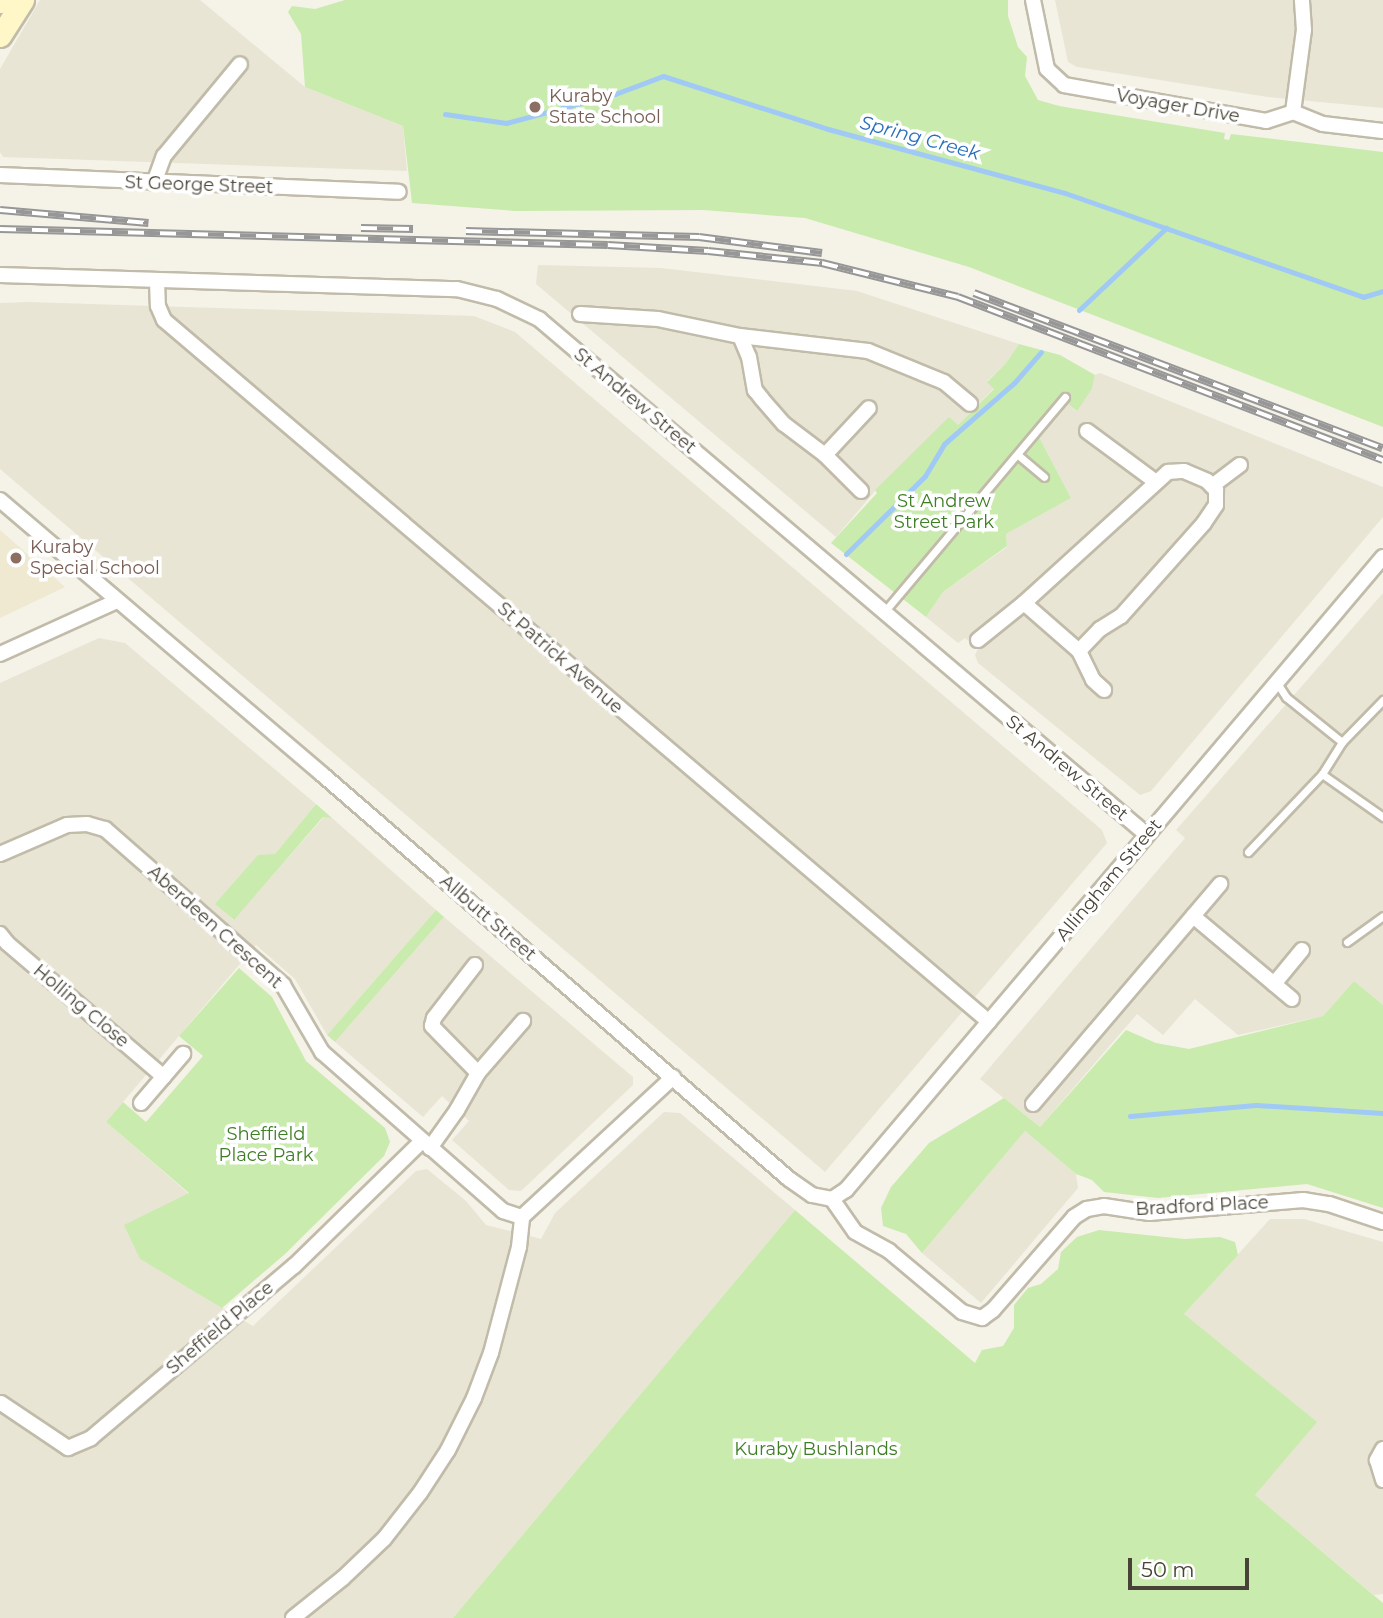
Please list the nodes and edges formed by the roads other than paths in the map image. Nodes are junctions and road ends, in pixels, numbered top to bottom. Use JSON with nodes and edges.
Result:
{"nodes":[{"id":1,"x":23,"y":0,"type":"edge"},
{"id":2,"x":1033,"y":0,"type":"edge"},
{"id":3,"x":1302,"y":0,"type":"edge"},
{"id":4,"x":0,"y":36,"type":"edge"},
{"id":5,"x":240,"y":64,"type":"dead end"},
{"id":6,"x":1293,"y":112,"type":"junction"},
{"id":7,"x":1383,"y":131,"type":"edge"},
{"id":8,"x":0,"y":175,"type":"edge"},
{"id":9,"x":154,"y":183,"type":"junction"},
{"id":10,"x":399,"y":192,"type":"dead end"},
{"id":11,"x":0,"y":275,"type":"edge"},
{"id":12,"x":158,"y":281,"type":"junction"},
{"id":13,"x":580,"y":314,"type":"dead end"},
{"id":14,"x":740,"y":336,"type":"junction"},
{"id":15,"x":1065,"y":397,"type":"dead end"},
{"id":16,"x":970,"y":404,"type":"dead end"},
{"id":17,"x":869,"y":408,"type":"dead end"},
{"id":18,"x":1087,"y":431,"type":"dead end"},
{"id":19,"x":1018,"y":454,"type":"junction"},
{"id":20,"x":825,"y":455,"type":"junction"},
{"id":21,"x":1240,"y":465,"type":"dead end"},
{"id":22,"x":1044,"y":477,"type":"dead end"},
{"id":23,"x":1156,"y":482,"type":"junction"},
{"id":24,"x":1212,"y":486,"type":"junction"},
{"id":25,"x":861,"y":491,"type":"dead end"},
{"id":26,"x":0,"y":500,"type":"edge"},
{"id":27,"x":1383,"y":557,"type":"edge"},
{"id":28,"x":117,"y":601,"type":"junction"},
{"id":29,"x":1024,"y":603,"type":"junction"},
{"id":30,"x":883,"y":612,"type":"junction"},
{"id":31,"x":978,"y":640,"type":"dead end"},
{"id":32,"x":1079,"y":652,"type":"junction"},
{"id":33,"x":0,"y":654,"type":"edge"},
{"id":34,"x":1277,"y":682,"type":"junction"},
{"id":35,"x":1104,"y":690,"type":"dead end"},
{"id":36,"x":1383,"y":700,"type":"edge"},
{"id":37,"x":1342,"y":742,"type":"junction"},
{"id":38,"x":1322,"y":774,"type":"junction"},
{"id":39,"x":1383,"y":817,"type":"edge"},
{"id":40,"x":1147,"y":835,"type":"junction"},
{"id":41,"x":1248,"y":852,"type":"dead end"},
{"id":42,"x":0,"y":854,"type":"edge"},
{"id":43,"x":1220,"y":884,"type":"dead end"},
{"id":44,"x":1193,"y":916,"type":"junction"},
{"id":45,"x":1383,"y":916,"type":"edge"},
{"id":46,"x":0,"y":934,"type":"edge"},
{"id":47,"x":1347,"y":942,"type":"dead end"},
{"id":48,"x":1302,"y":950,"type":"dead end"},
{"id":49,"x":475,"y":965,"type":"dead end"},
{"id":50,"x":1274,"y":984,"type":"junction"},
{"id":51,"x":1292,"y":999,"type":"dead end"},
{"id":52,"x":523,"y":1020,"type":"dead end"},
{"id":53,"x":989,"y":1021,"type":"junction"},
{"id":54,"x":183,"y":1054,"type":"dead end"},
{"id":55,"x":478,"y":1073,"type":"junction"},
{"id":56,"x":673,"y":1076,"type":"junction"},
{"id":57,"x":164,"y":1077,"type":"junction"},
{"id":58,"x":141,"y":1103,"type":"dead end"},
{"id":59,"x":1033,"y":1104,"type":"dead end"},
{"id":60,"x":426,"y":1145,"type":"junction"},
{"id":61,"x":832,"y":1199,"type":"junction"},
{"id":62,"x":522,"y":1217,"type":"junction"},
{"id":63,"x":1383,"y":1222,"type":"edge"},
{"id":64,"x":1,"y":1403,"type":"edge"},
{"id":65,"x":1383,"y":1449,"type":"edge"},
{"id":66,"x":1383,"y":1480,"type":"edge"},
{"id":67,"x":293,"y":1618,"type":"edge"}],
"edges":[{"from":1,"to":4,"type":"main road"},
{"from":2,"to":6,"type":"street","name":"Voyager Drive"},
{"from":3,"to":6,"type":"street"},
{"from":5,"to":9,"type":"street"},
{"from":6,"to":7,"type":"street"},
{"from":8,"to":9,"type":"street","name":"St George Street"},
{"from":9,"to":10,"type":"street","name":"St George Street"},
{"from":11,"to":12,"type":"street","name":"St Andrew Street"},
{"from":12,"to":30,"type":"street","name":"St Andrew Street"},
{"from":12,"to":53,"type":"street","name":"St Patrick Avenue"},
{"from":13,"to":14,"type":"street"},
{"from":14,"to":16,"type":"street"},
{"from":14,"to":20,"type":"street"},
{"from":15,"to":19,"type":"lane"},
{"from":17,"to":20,"type":"street"},
{"from":18,"to":23,"type":"street"},
{"from":19,"to":22,"type":"lane"},
{"from":19,"to":30,"type":"lane"},
{"from":20,"to":25,"type":"street"},
{"from":21,"to":24,"type":"street"},
{"from":23,"to":24,"type":"street"},
{"from":23,"to":29,"type":"street"},
{"from":24,"to":32,"type":"street"},
{"from":26,"to":28,"type":"street","name":"Allbutt Street"},
{"from":27,"to":34,"type":"street","name":"Allingham Street"},
{"from":28,"to":33,"type":"street"},
{"from":28,"to":56,"type":"street","name":"Allbutt Street"},
{"from":29,"to":31,"type":"street"},
{"from":29,"to":32,"type":"street"},
{"from":30,"to":40,"type":"street","name":"St Andrew Street"},
{"from":32,"to":35,"type":"street"},
{"from":34,"to":37,"type":"lane"},
{"from":34,"to":40,"type":"street","name":"Allingham Street"},
{"from":36,"to":37,"type":"lane"},
{"from":37,"to":38,"type":"lane"},
{"from":38,"to":39,"type":"lane"},
{"from":38,"to":41,"type":"lane"},
{"from":40,"to":53,"type":"street","name":"Allingham Street"},
{"from":42,"to":60,"type":"street","name":"Aberdeen Crescent"},
{"from":43,"to":44,"type":"street"},
{"from":44,"to":50,"type":"street"},
{"from":44,"to":59,"type":"street"},
{"from":45,"to":47,"type":"lane"},
{"from":46,"to":57,"type":"street","name":"Holling Close"},
{"from":48,"to":50,"type":"street"},
{"from":49,"to":55,"type":"street"},
{"from":50,"to":51,"type":"street"},
{"from":52,"to":55,"type":"street"},
{"from":53,"to":61,"type":"street","name":"Allingham Street"},
{"from":54,"to":57,"type":"street"},
{"from":55,"to":60,"type":"street"},
{"from":56,"to":61,"type":"street","name":"Allbutt Street"},
{"from":56,"to":62,"type":"street"},
{"from":57,"to":58,"type":"street"},
{"from":60,"to":62,"type":"street","name":"Aberdeen Crescent"},
{"from":60,"to":64,"type":"street","name":"Sheffield Place"},
{"from":61,"to":63,"type":"street","name":"Bradford Place"},
{"from":62,"to":67,"type":"street"},
{"from":65,"to":66,"type":"street"}]}
